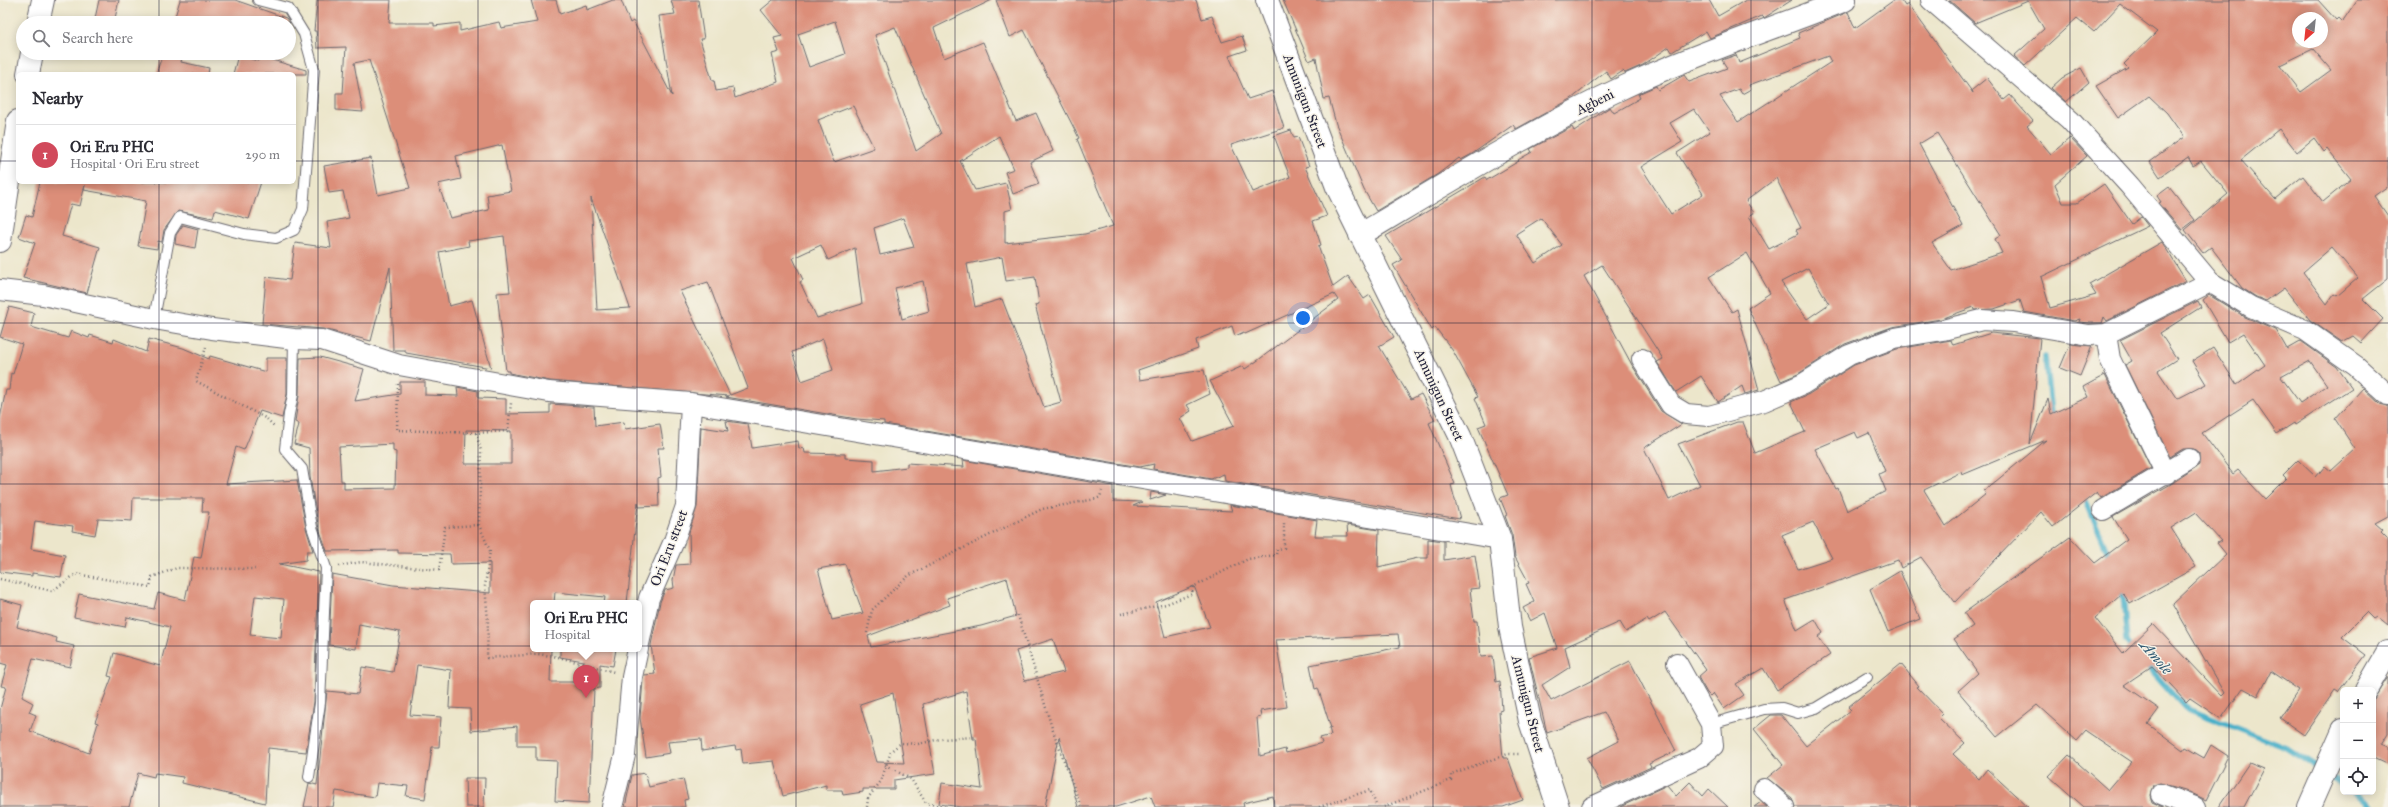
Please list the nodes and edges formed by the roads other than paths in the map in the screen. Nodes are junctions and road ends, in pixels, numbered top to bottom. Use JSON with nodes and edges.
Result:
{"nodes":[{"id":1,"x":43,"y":0,"type":"edge"},
{"id":2,"x":258,"y":0,"type":"edge"},
{"id":3,"x":1267,"y":0,"type":"edge"},
{"id":4,"x":1844,"y":0,"type":"edge"},
{"id":5,"x":1932,"y":0,"type":"edge"},
{"id":6,"x":40,"y":16,"type":"edge"},
{"id":7,"x":293,"y":16,"type":"edge"},
{"id":8,"x":296,"y":21,"type":"edge"},
{"id":9,"x":31,"y":60,"type":"edge"},
{"id":10,"x":28,"y":72,"type":"edge"},
{"id":11,"x":16,"y":134,"type":"edge"},
{"id":12,"x":1360,"y":235,"type":"junction"},
{"id":13,"x":0,"y":241,"type":"edge"},
{"id":14,"x":2210,"y":282,"type":"junction"},
{"id":15,"x":0,"y":290,"type":"edge"},
{"id":16,"x":154,"y":319,"type":"junction"},
{"id":17,"x":2106,"y":334,"type":"junction"},
{"id":18,"x":294,"y":339,"type":"junction"},
{"id":19,"x":1642,"y":359,"type":"dead end"},
{"id":20,"x":2388,"y":395,"type":"edge"},
{"id":21,"x":691,"y":403,"type":"junction"},
{"id":22,"x":2189,"y":459,"type":"dead end"},
{"id":23,"x":2166,"y":474,"type":"junction"},
{"id":24,"x":2103,"y":510,"type":"dead end"},
{"id":25,"x":1500,"y":539,"type":"junction"},
{"id":26,"x":642,"y":630,"type":"edge"},
{"id":27,"x":637,"y":652,"type":"edge"},
{"id":28,"x":2388,"y":652,"type":"edge"},
{"id":29,"x":1677,"y":663,"type":"dead end"},
{"id":30,"x":1867,"y":677,"type":"dead end"},
{"id":31,"x":2368,"y":687,"type":"edge"},
{"id":32,"x":1711,"y":724,"type":"junction"},
{"id":33,"x":2340,"y":737,"type":"edge"},
{"id":34,"x":309,"y":777,"type":"dead end"},
{"id":35,"x":1764,"y":789,"type":"dead end"},
{"id":36,"x":2161,"y":794,"type":"dead end"},
{"id":37,"x":612,"y":807,"type":"edge"},
{"id":38,"x":1558,"y":807,"type":"edge"},
{"id":39,"x":1592,"y":807,"type":"edge"},
{"id":40,"x":1784,"y":807,"type":"edge"},
{"id":41,"x":2195,"y":807,"type":"edge"},
{"id":42,"x":2309,"y":807,"type":"edge"}],
"edges":[{"from":1,"to":6,"type":"main road"},
{"from":2,"to":7,"type":"lane"},
{"from":3,"to":12,"type":"main road","name":"Amunigun Street"},
{"from":4,"to":12,"type":"main road","name":"Agbeni"},
{"from":5,"to":14,"type":"street"},
{"from":8,"to":16,"type":"lane"},
{"from":9,"to":10,"type":"main road"},
{"from":11,"to":13,"type":"main road"},
{"from":12,"to":25,"type":"main road","name":"Amunigun Street"},
{"from":14,"to":17,"type":"street"},
{"from":14,"to":20,"type":"street"},
{"from":15,"to":16,"type":"street"},
{"from":16,"to":18,"type":"street"},
{"from":17,"to":19,"type":"street"},
{"from":17,"to":23,"type":"street"},
{"from":18,"to":21,"type":"street"},
{"from":18,"to":34,"type":"lane"},
{"from":21,"to":25,"type":"street"},
{"from":21,"to":26,"type":"street","name":"Ori Eru street"},
{"from":22,"to":23,"type":"street"},
{"from":23,"to":24,"type":"street"},
{"from":25,"to":38,"type":"main road","name":"Amunigun Street"},
{"from":27,"to":37,"type":"street"},
{"from":28,"to":31,"type":"main road"},
{"from":29,"to":32,"type":"street"},
{"from":30,"to":32,"type":"lane"},
{"from":32,"to":39,"type":"street"},
{"from":33,"to":42,"type":"main road"},
{"from":35,"to":40,"type":"street"},
{"from":36,"to":41,"type":"street"}]}
